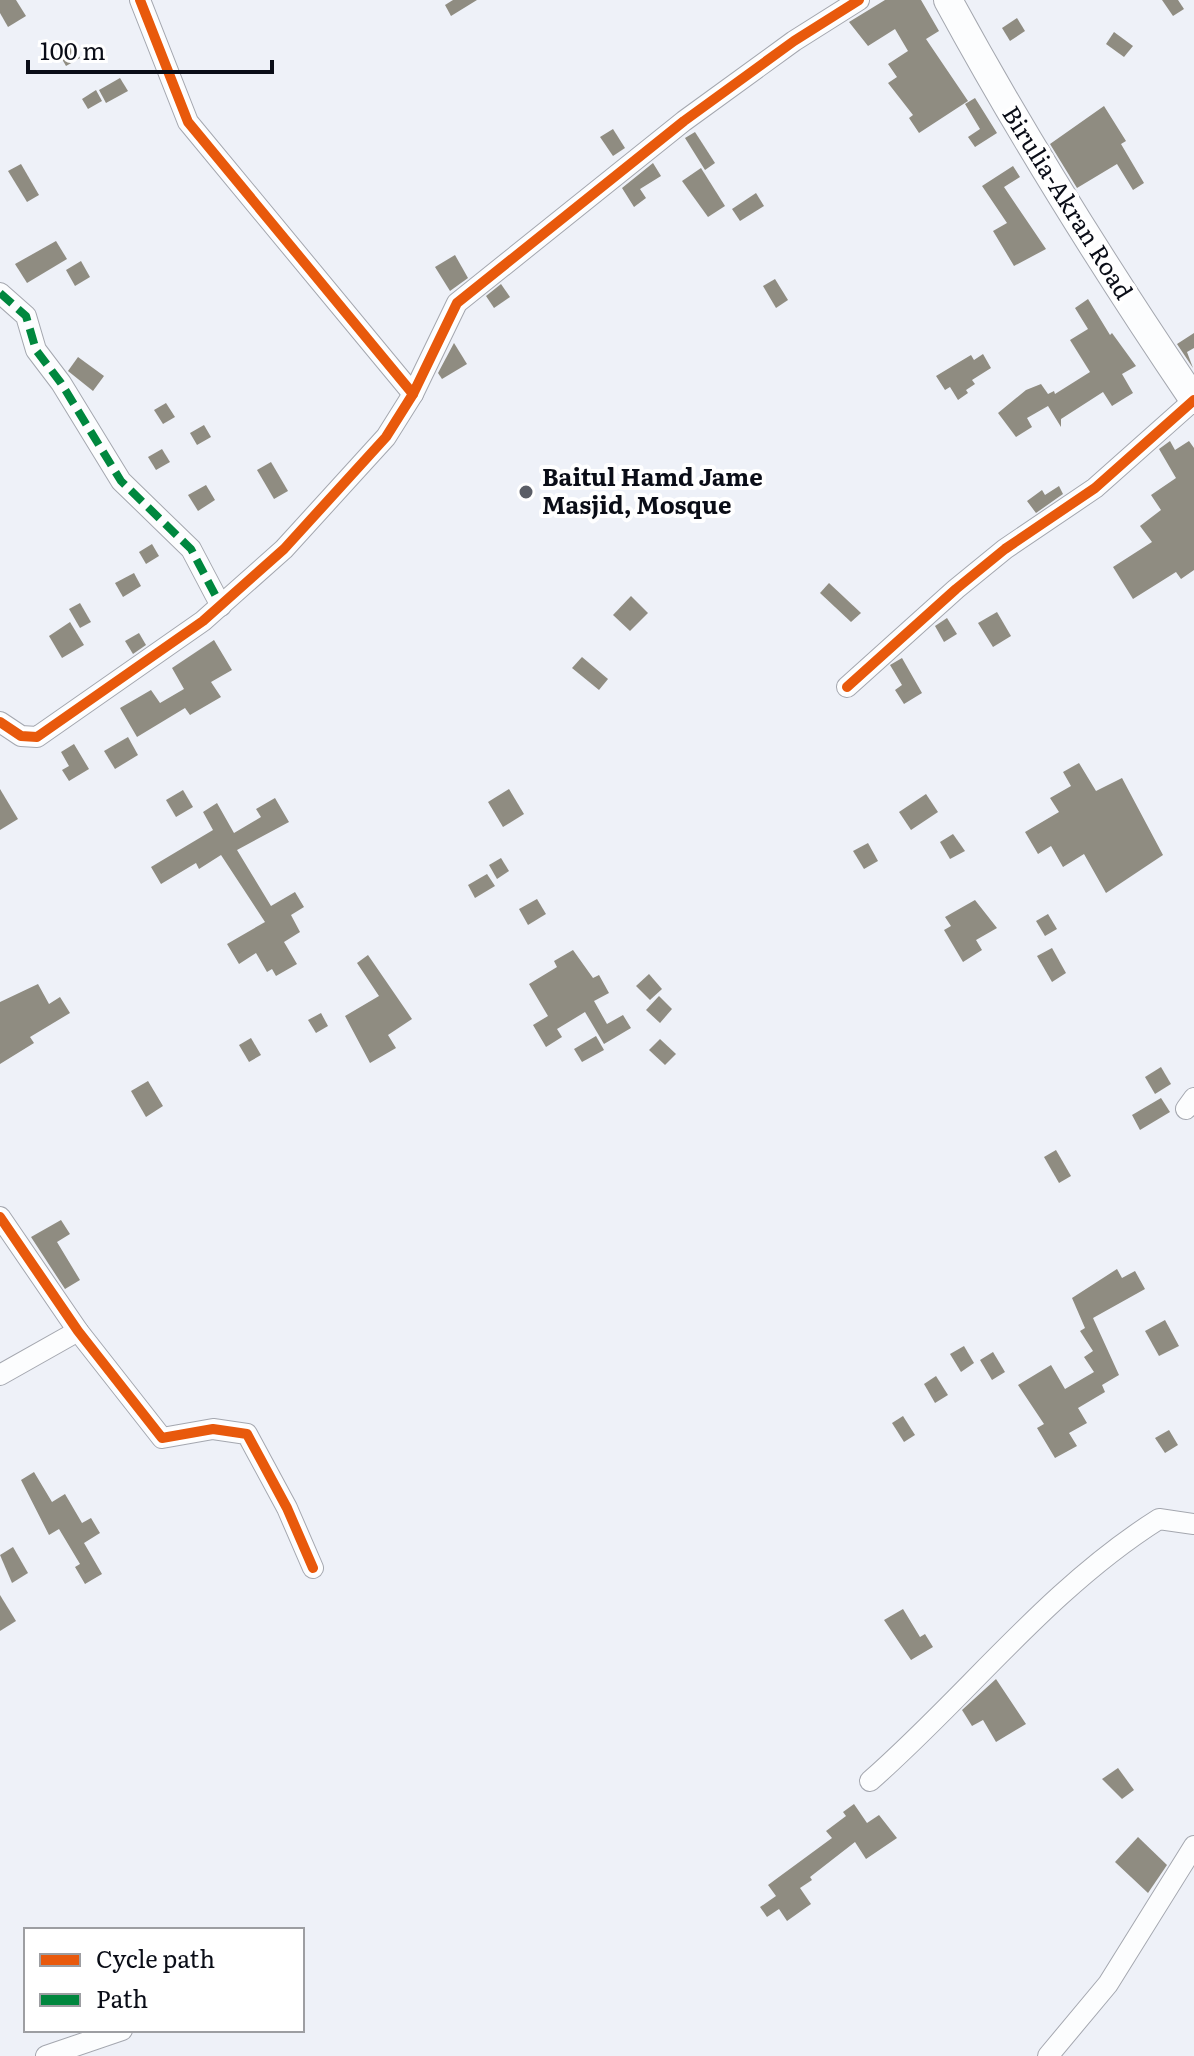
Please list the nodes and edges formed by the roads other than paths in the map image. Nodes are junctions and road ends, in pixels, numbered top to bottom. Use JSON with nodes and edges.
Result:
{"nodes":[{"id":1,"x":140,"y":0,"type":"edge"},
{"id":2,"x":859,"y":0,"type":"edge"},
{"id":3,"x":948,"y":0,"type":"edge"},
{"id":4,"x":0,"y":293,"type":"edge"},
{"id":5,"x":413,"y":394,"type":"junction"},
{"id":6,"x":1194,"y":400,"type":"edge"},
{"id":7,"x":221,"y":606,"type":"junction"},
{"id":8,"x":847,"y":687,"type":"dead end"},
{"id":9,"x":0,"y":722,"type":"edge"},
{"id":10,"x":0,"y":1217,"type":"edge"},
{"id":11,"x":78,"y":1331,"type":"junction"},
{"id":12,"x":0,"y":1375,"type":"edge"},
{"id":13,"x":1194,"y":1524,"type":"edge"},
{"id":14,"x":313,"y":1568,"type":"dead end"},
{"id":15,"x":870,"y":1781,"type":"dead end"},
{"id":16,"x":1194,"y":1846,"type":"edge"},
{"id":17,"x":116,"y":2032,"type":"edge"},
{"id":18,"x":46,"y":2056,"type":"edge"},
{"id":19,"x":1048,"y":2056,"type":"edge"}],
"edges":[{"from":1,"to":5,"type":"street"},
{"from":2,"to":5,"type":"street"},
{"from":3,"to":6,"type":"highway","name":"Birulia-Akran Road"},
{"from":4,"to":7,"type":"street"},
{"from":5,"to":7,"type":"street"},
{"from":6,"to":8,"type":"street"},
{"from":7,"to":9,"type":"street"},
{"from":10,"to":11,"type":"street"},
{"from":11,"to":12,"type":"street"},
{"from":11,"to":14,"type":"street"},
{"from":13,"to":15,"type":"street"},
{"from":16,"to":19,"type":"street"},
{"from":17,"to":18,"type":"street"}]}
